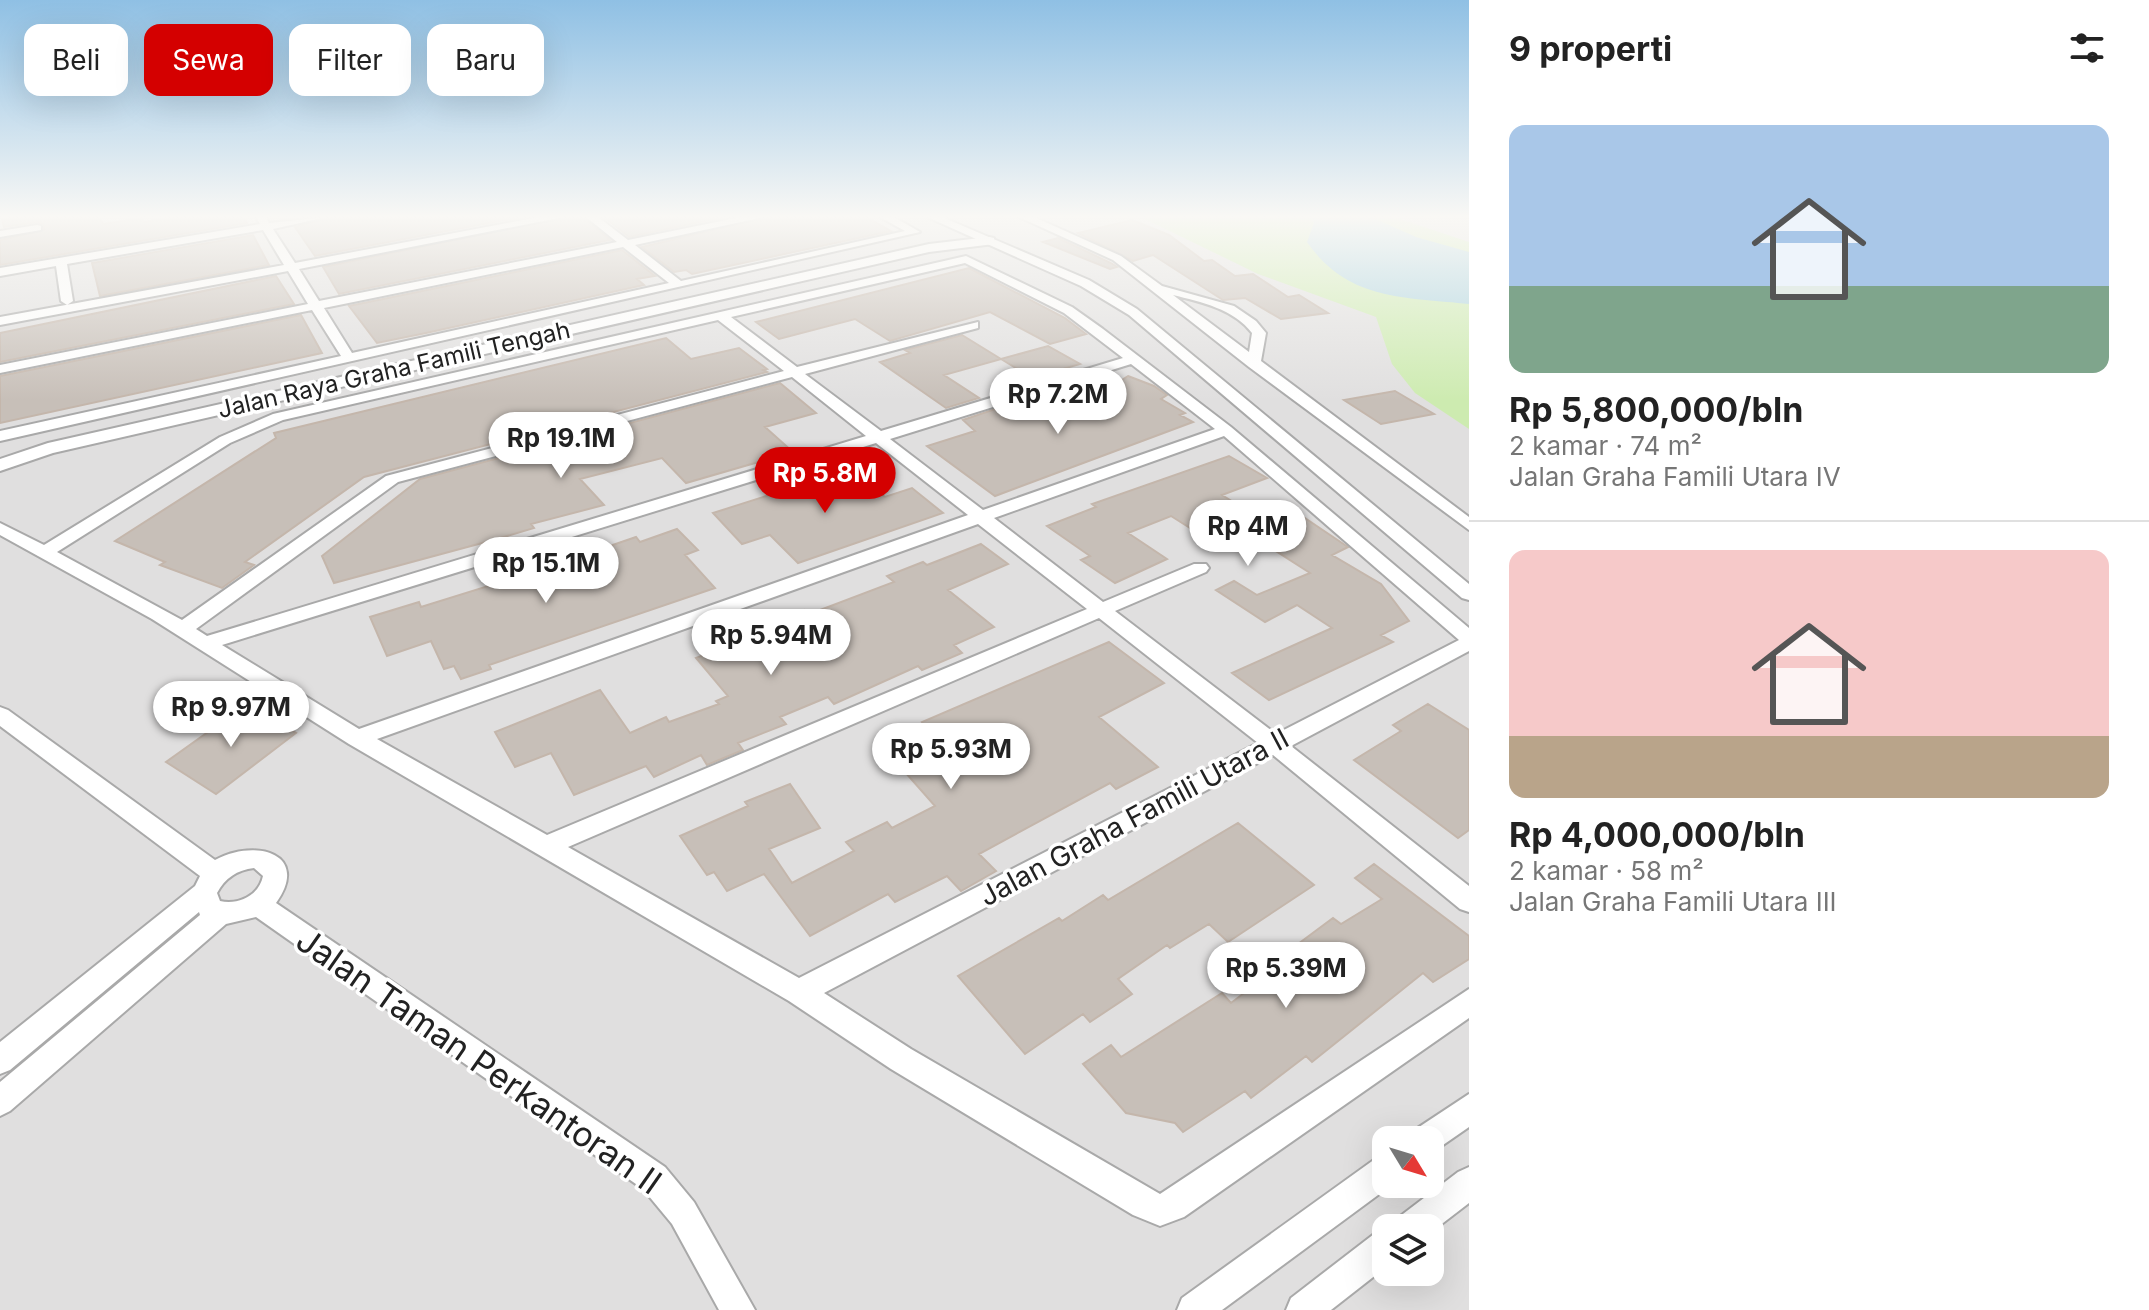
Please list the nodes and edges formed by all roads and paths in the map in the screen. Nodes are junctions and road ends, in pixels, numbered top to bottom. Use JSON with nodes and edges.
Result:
{"nodes":[{"id":1,"x":63,"y":278,"type":"edge"},
{"id":2,"x":205,"y":278,"type":"edge"},
{"id":3,"x":218,"y":278,"type":"edge"},
{"id":4,"x":299,"y":278,"type":"edge"},
{"id":5,"x":455,"y":278,"type":"edge"},
{"id":6,"x":670,"y":278,"type":"edge"},
{"id":7,"x":710,"y":278,"type":"edge"},
{"id":8,"x":798,"y":278,"type":"edge"},
{"id":9,"x":880,"y":278,"type":"edge"},
{"id":10,"x":1004,"y":278,"type":"edge"},
{"id":11,"x":1074,"y":278,"type":"edge"},
{"id":12,"x":1143,"y":278,"type":"edge"},
{"id":13,"x":679,"y":285,"type":"junction"},
{"id":14,"x":1154,"y":286,"type":"junction"},
{"id":15,"x":67,"y":301,"type":"junction"},
{"id":16,"x":316,"y":306,"type":"junction"},
{"id":17,"x":0,"y":314,"type":"edge"},
{"id":18,"x":719,"y":314,"type":"junction"},
{"id":19,"x":0,"y":321,"type":"edge"},
{"id":20,"x":973,"y":325,"type":"dead end"},
{"id":21,"x":348,"y":357,"type":"junction"},
{"id":22,"x":1133,"y":359,"type":"junction"},
{"id":23,"x":1254,"y":364,"type":"junction"},
{"id":24,"x":0,"y":369,"type":"edge"},
{"id":25,"x":791,"y":371,"type":"junction"},
{"id":26,"x":1226,"y":430,"type":"junction"},
{"id":27,"x":0,"y":436,"type":"edge"},
{"id":28,"x":876,"y":437,"type":"junction"},
{"id":29,"x":31,"y":454,"type":"junction"},
{"id":30,"x":0,"y":457,"type":"edge"},
{"id":31,"x":0,"y":465,"type":"edge"},
{"id":32,"x":979,"y":516,"type":"junction"},
{"id":33,"x":1469,"y":525,"type":"edge"},
{"id":34,"x":0,"y":528,"type":"edge"},
{"id":35,"x":46,"y":551,"type":"junction"},
{"id":36,"x":1200,"y":568,"type":"dead end"},
{"id":37,"x":1469,"y":594,"type":"edge"},
{"id":38,"x":1103,"y":611,"type":"junction"},
{"id":39,"x":183,"y":629,"type":"junction"},
{"id":40,"x":1469,"y":641,"type":"edge"},
{"id":41,"x":207,"y":643,"type":"junction"},
{"id":42,"x":0,"y":715,"type":"edge"},
{"id":43,"x":357,"y":738,"type":"junction"},
{"id":44,"x":1274,"y":744,"type":"junction"},
{"id":45,"x":547,"y":846,"type":"junction"},
{"id":46,"x":213,"y":894,"type":"junction"},
{"id":47,"x":1469,"y":901,"type":"edge"},
{"id":48,"x":258,"y":905,"type":"junction"},
{"id":49,"x":799,"y":992,"type":"junction"},
{"id":50,"x":1469,"y":1002,"type":"edge"},
{"id":51,"x":0,"y":1060,"type":"edge"},
{"id":52,"x":0,"y":1101,"type":"edge"},
{"id":53,"x":1469,"y":1109,"type":"edge"},
{"id":54,"x":1444,"y":1127,"type":"edge"},
{"id":55,"x":1372,"y":1180,"type":"edge"},
{"id":56,"x":1469,"y":1183,"type":"edge"},
{"id":57,"x":1428,"y":1214,"type":"edge"},
{"id":58,"x":1372,"y":1257,"type":"edge"},
{"id":59,"x":738,"y":1310,"type":"edge"},
{"id":60,"x":1194,"y":1310,"type":"edge"},
{"id":61,"x":1303,"y":1310,"type":"edge"}],
"edges":[{"from":1,"to":15,"type":"street"},
{"from":2,"to":15,"type":"street"},
{"from":3,"to":19,"type":"street"},
{"from":4,"to":16,"type":"street"},
{"from":5,"to":16,"type":"street"},
{"from":6,"to":13,"type":"street"},
{"from":7,"to":13,"type":"street"},
{"from":8,"to":29,"type":"street","name":"Jalan Raya Graha Famili Tengah"},
{"from":9,"to":18,"type":"street"},
{"from":10,"to":22,"type":"street"},
{"from":11,"to":37,"type":"street"},
{"from":12,"to":14,"type":"street"},
{"from":13,"to":21,"type":"street"},
{"from":14,"to":23,"type":"street"},
{"from":14,"to":23,"type":"street"},
{"from":15,"to":17,"type":"street"},
{"from":16,"to":21,"type":"street"},
{"from":16,"to":24,"type":"street"},
{"from":18,"to":25,"type":"street"},
{"from":18,"to":35,"type":"street"},
{"from":20,"to":25,"type":"street"},
{"from":21,"to":27,"type":"street"},
{"from":22,"to":26,"type":"street"},
{"from":22,"to":28,"type":"street"},
{"from":23,"to":33,"type":"street"},
{"from":25,"to":28,"type":"street"},
{"from":25,"to":39,"type":"street"},
{"from":26,"to":32,"type":"street"},
{"from":26,"to":40,"type":"street"},
{"from":28,"to":32,"type":"street"},
{"from":28,"to":41,"type":"street"},
{"from":29,"to":30,"type":"street"},
{"from":29,"to":31,"type":"street","name":"Jalan Raya Graha Famili Tengah"},
{"from":32,"to":38,"type":"street"},
{"from":32,"to":43,"type":"street"},
{"from":34,"to":35,"type":"street"},
{"from":35,"to":39,"type":"street"},
{"from":36,"to":38,"type":"street"},
{"from":38,"to":44,"type":"street"},
{"from":38,"to":45,"type":"street"},
{"from":39,"to":41,"type":"street"},
{"from":40,"to":44,"type":"street","name":"Jalan Graha Famili Utara II"},
{"from":41,"to":43,"type":"street"},
{"from":42,"to":46,"type":"street"},
{"from":43,"to":45,"type":"street"},
{"from":44,"to":47,"type":"street"},
{"from":44,"to":49,"type":"street","name":"Jalan Graha Famili Utara II"},
{"from":45,"to":49,"type":"street"},
{"from":46,"to":48,"type":"street"},
{"from":46,"to":48,"type":"street"},
{"from":46,"to":51,"type":"street"},
{"from":46,"to":52,"type":"street"},
{"from":48,"to":59,"type":"street","name":"Jalan Taman Perkantoran II"},
{"from":49,"to":50,"type":"street"},
{"from":53,"to":54,"type":"street"},
{"from":55,"to":60,"type":"street"},
{"from":56,"to":57,"type":"street"},
{"from":58,"to":61,"type":"street"}]}
